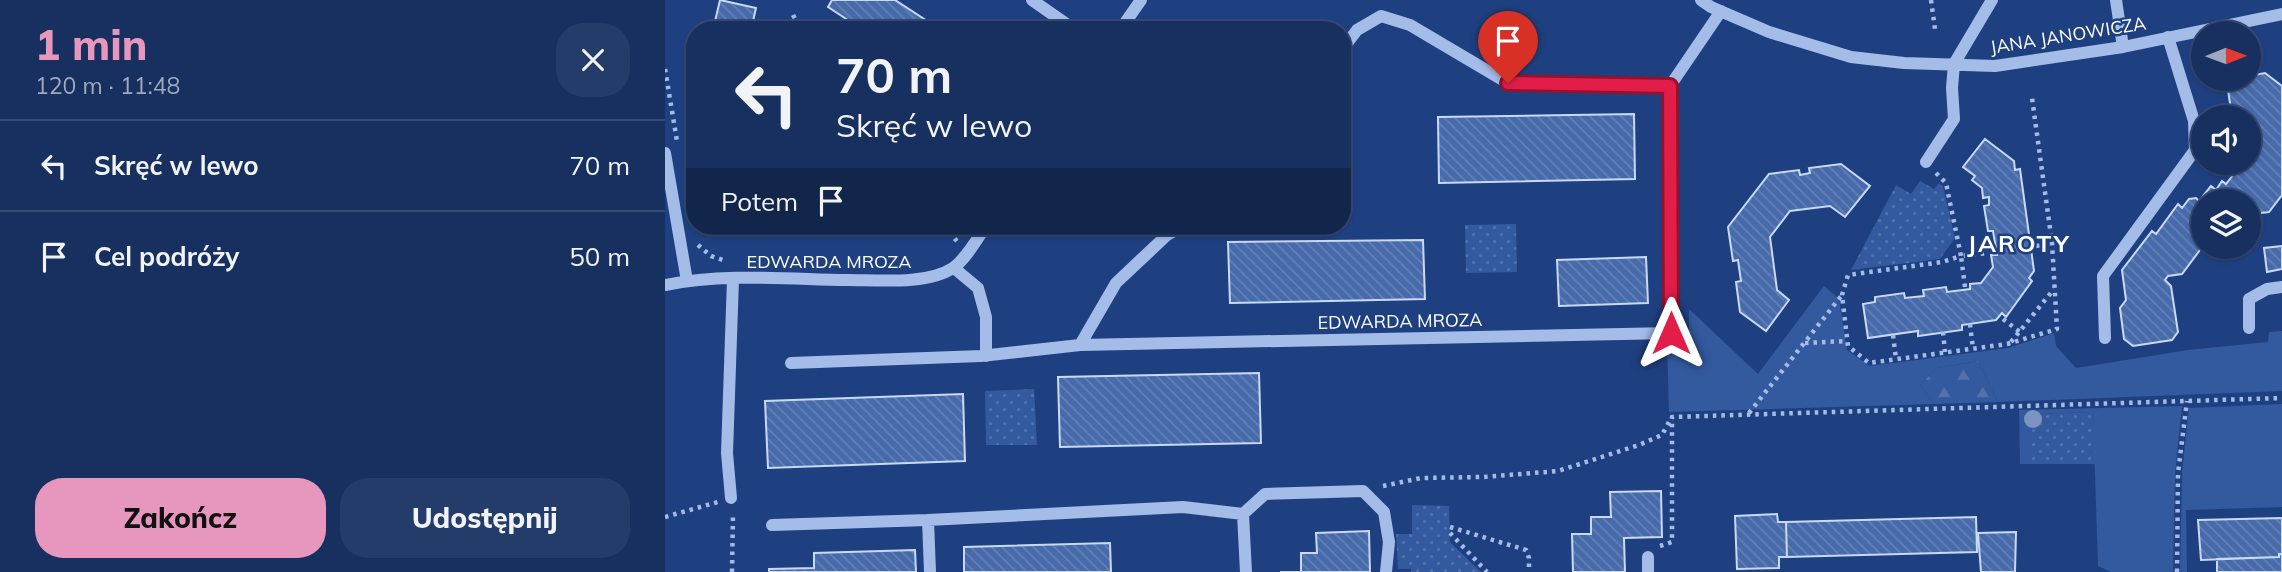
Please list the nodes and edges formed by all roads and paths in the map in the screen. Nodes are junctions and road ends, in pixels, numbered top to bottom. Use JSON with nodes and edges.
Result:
{"nodes":[{"id":1,"x":1032,"y":0,"type":"edge"},
{"id":2,"x":1141,"y":0,"type":"edge"},
{"id":3,"x":1931,"y":0,"type":"edge"},
{"id":4,"x":1991,"y":0,"type":"edge"},
{"id":5,"x":2116,"y":0,"type":"edge"},
{"id":6,"x":1712,"y":4,"type":"edge"},
{"id":7,"x":2282,"y":14,"type":"edge"},
{"id":8,"x":793,"y":15,"type":"dead end"},
{"id":9,"x":796,"y":21,"type":"edge"},
{"id":10,"x":1062,"y":21,"type":"edge"},
{"id":11,"x":1126,"y":21,"type":"edge"},
{"id":12,"x":1935,"y":29,"type":"dead end"},
{"id":13,"x":2168,"y":37,"type":"junction"},
{"id":14,"x":1351,"y":38,"type":"edge"},
{"id":15,"x":2123,"y":47,"type":"junction"},
{"id":16,"x":1954,"y":64,"type":"junction"},
{"id":17,"x":665,"y":69,"type":"edge"},
{"id":18,"x":1670,"y":86,"type":"junction"},
{"id":19,"x":2032,"y":98,"type":"dead end"},
{"id":20,"x":678,"y":150,"type":"dead end"},
{"id":21,"x":665,"y":153,"type":"edge"},
{"id":22,"x":1926,"y":162,"type":"joint"},
{"id":23,"x":951,"y":235,"type":"edge"},
{"id":24,"x":979,"y":235,"type":"edge"},
{"id":25,"x":1167,"y":235,"type":"edge"},
{"id":26,"x":695,"y":242,"type":"dead end"},
{"id":27,"x":958,"y":242,"type":"dead end"},
{"id":28,"x":2052,"y":243,"type":"junction"},
{"id":29,"x":2036,"y":246,"type":"dead end"},
{"id":30,"x":1987,"y":253,"type":"dead end"},
{"id":31,"x":1962,"y":256,"type":"junction"},
{"id":32,"x":728,"y":262,"type":"dead end"},
{"id":33,"x":954,"y":268,"type":"junction"},
{"id":34,"x":733,"y":279,"type":"junction"},
{"id":35,"x":687,"y":281,"type":"junction"},
{"id":36,"x":665,"y":285,"type":"edge"},
{"id":37,"x":2282,"y":287,"type":"edge"},
{"id":38,"x":1965,"y":288,"type":"dead end"},
{"id":39,"x":2055,"y":289,"type":"junction"},
{"id":40,"x":1842,"y":295,"type":"junction"},
{"id":41,"x":2003,"y":319,"type":"dead end"},
{"id":42,"x":1970,"y":324,"type":"dead end"},
{"id":43,"x":2249,"y":328,"type":"dead end"},
{"id":44,"x":1943,"y":332,"type":"dead end"},
{"id":45,"x":2020,"y":332,"type":"junction"},
{"id":46,"x":1893,"y":335,"type":"dead end"},
{"id":47,"x":2105,"y":338,"type":"dead end"},
{"id":48,"x":1847,"y":341,"type":"junction"},
{"id":49,"x":1804,"y":343,"type":"junction"},
{"id":50,"x":2011,"y":343,"type":"junction"},
{"id":51,"x":1080,"y":345,"type":"junction"},
{"id":52,"x":1973,"y":349,"type":"junction"},
{"id":53,"x":1945,"y":352,"type":"junction"},
{"id":54,"x":986,"y":356,"type":"junction"},
{"id":55,"x":1895,"y":359,"type":"junction"},
{"id":56,"x":791,"y":363,"type":"dead end"},
{"id":57,"x":2282,"y":398,"type":"edge"},
{"id":58,"x":2187,"y":401,"type":"junction"},
{"id":59,"x":1748,"y":414,"type":"junction"},
{"id":60,"x":1672,"y":417,"type":"junction"},
{"id":61,"x":1363,"y":491,"type":"junction"},
{"id":62,"x":731,"y":498,"type":"junction"},
{"id":63,"x":1243,"y":514,"type":"junction"},
{"id":64,"x":665,"y":517,"type":"edge"},
{"id":65,"x":929,"y":520,"type":"junction"},
{"id":66,"x":772,"y":525,"type":"dead end"},
{"id":67,"x":1648,"y":556,"type":"joint"},
{"id":68,"x":732,"y":572,"type":"edge"},
{"id":69,"x":930,"y":572,"type":"edge"},
{"id":70,"x":1246,"y":572,"type":"edge"},
{"id":71,"x":1386,"y":572,"type":"edge"},
{"id":72,"x":1487,"y":572,"type":"edge"},
{"id":73,"x":1529,"y":572,"type":"edge"},
{"id":74,"x":1649,"y":572,"type":"edge"},
{"id":75,"x":2177,"y":572,"type":"edge"}],
"edges":[{"from":1,"to":10,"type":"street"},
{"from":2,"to":11,"type":"street"},
{"from":3,"to":12,"type":"path"},
{"from":4,"to":16,"type":"street"},
{"from":5,"to":15,"type":"street"},
{"from":6,"to":16,"type":"street","name":"JANA JANOWICZA"},
{"from":6,"to":18,"type":"street"},
{"from":7,"to":13,"type":"street","name":"JANA JANOWICZA"},
{"from":8,"to":9,"type":"path"},
{"from":13,"to":15,"type":"street","name":"JANA JANOWICZA"},
{"from":13,"to":47,"type":"street"},
{"from":14,"to":18,"type":"street"},
{"from":15,"to":16,"type":"street","name":"JANA JANOWICZA"},
{"from":16,"to":22,"type":"street"},
{"from":17,"to":20,"type":"path"},
{"from":18,"to":51,"type":"street","name":"EDWARDA MROZA"},
{"from":19,"to":28,"type":"path"},
{"from":21,"to":35,"type":"street"},
{"from":22,"to":31,"type":"path"},
{"from":23,"to":27,"type":"path"},
{"from":24,"to":33,"type":"street"},
{"from":25,"to":51,"type":"street"},
{"from":26,"to":32,"type":"path"},
{"from":28,"to":29,"type":"path"},
{"from":28,"to":39,"type":"path"},
{"from":30,"to":31,"type":"path"},
{"from":31,"to":38,"type":"path"},
{"from":31,"to":40,"type":"path"},
{"from":33,"to":34,"type":"street","name":"EDWARDA MROZA"},
{"from":33,"to":54,"type":"street"},
{"from":34,"to":35,"type":"street","name":"EDWARDA MROZA"},
{"from":34,"to":62,"type":"street","name":"EDWARDA MROZA"},
{"from":35,"to":36,"type":"street","name":"EDWARDA MROZA"},
{"from":37,"to":43,"type":"street"},
{"from":39,"to":45,"type":"path"},
{"from":39,"to":50,"type":"path"},
{"from":40,"to":48,"type":"path"},
{"from":40,"to":49,"type":"path"},
{"from":41,"to":45,"type":"path"},
{"from":42,"to":52,"type":"path"},
{"from":44,"to":53,"type":"path"},
{"from":45,"to":50,"type":"path"},
{"from":46,"to":55,"type":"path"},
{"from":48,"to":49,"type":"path"},
{"from":48,"to":55,"type":"path"},
{"from":49,"to":59,"type":"path"},
{"from":50,"to":52,"type":"path"},
{"from":51,"to":54,"type":"street","name":"EDWARDA MROZA"},
{"from":52,"to":53,"type":"path"},
{"from":53,"to":55,"type":"path"},
{"from":54,"to":56,"type":"street","name":"EDWARDA MROZA"},
{"from":57,"to":58,"type":"path"},
{"from":58,"to":59,"type":"path"},
{"from":58,"to":75,"type":"path"},
{"from":59,"to":60,"type":"path"},
{"from":60,"to":61,"type":"path"},
{"from":60,"to":67,"type":"path"},
{"from":61,"to":63,"type":"street"},
{"from":61,"to":71,"type":"street"},
{"from":62,"to":64,"type":"path"},
{"from":62,"to":68,"type":"path"},
{"from":63,"to":65,"type":"street"},
{"from":63,"to":70,"type":"street"},
{"from":65,"to":66,"type":"street"},
{"from":65,"to":69,"type":"street"},
{"from":67,"to":74,"type":"street"},
{"from":72,"to":73,"type":"path"}]}
